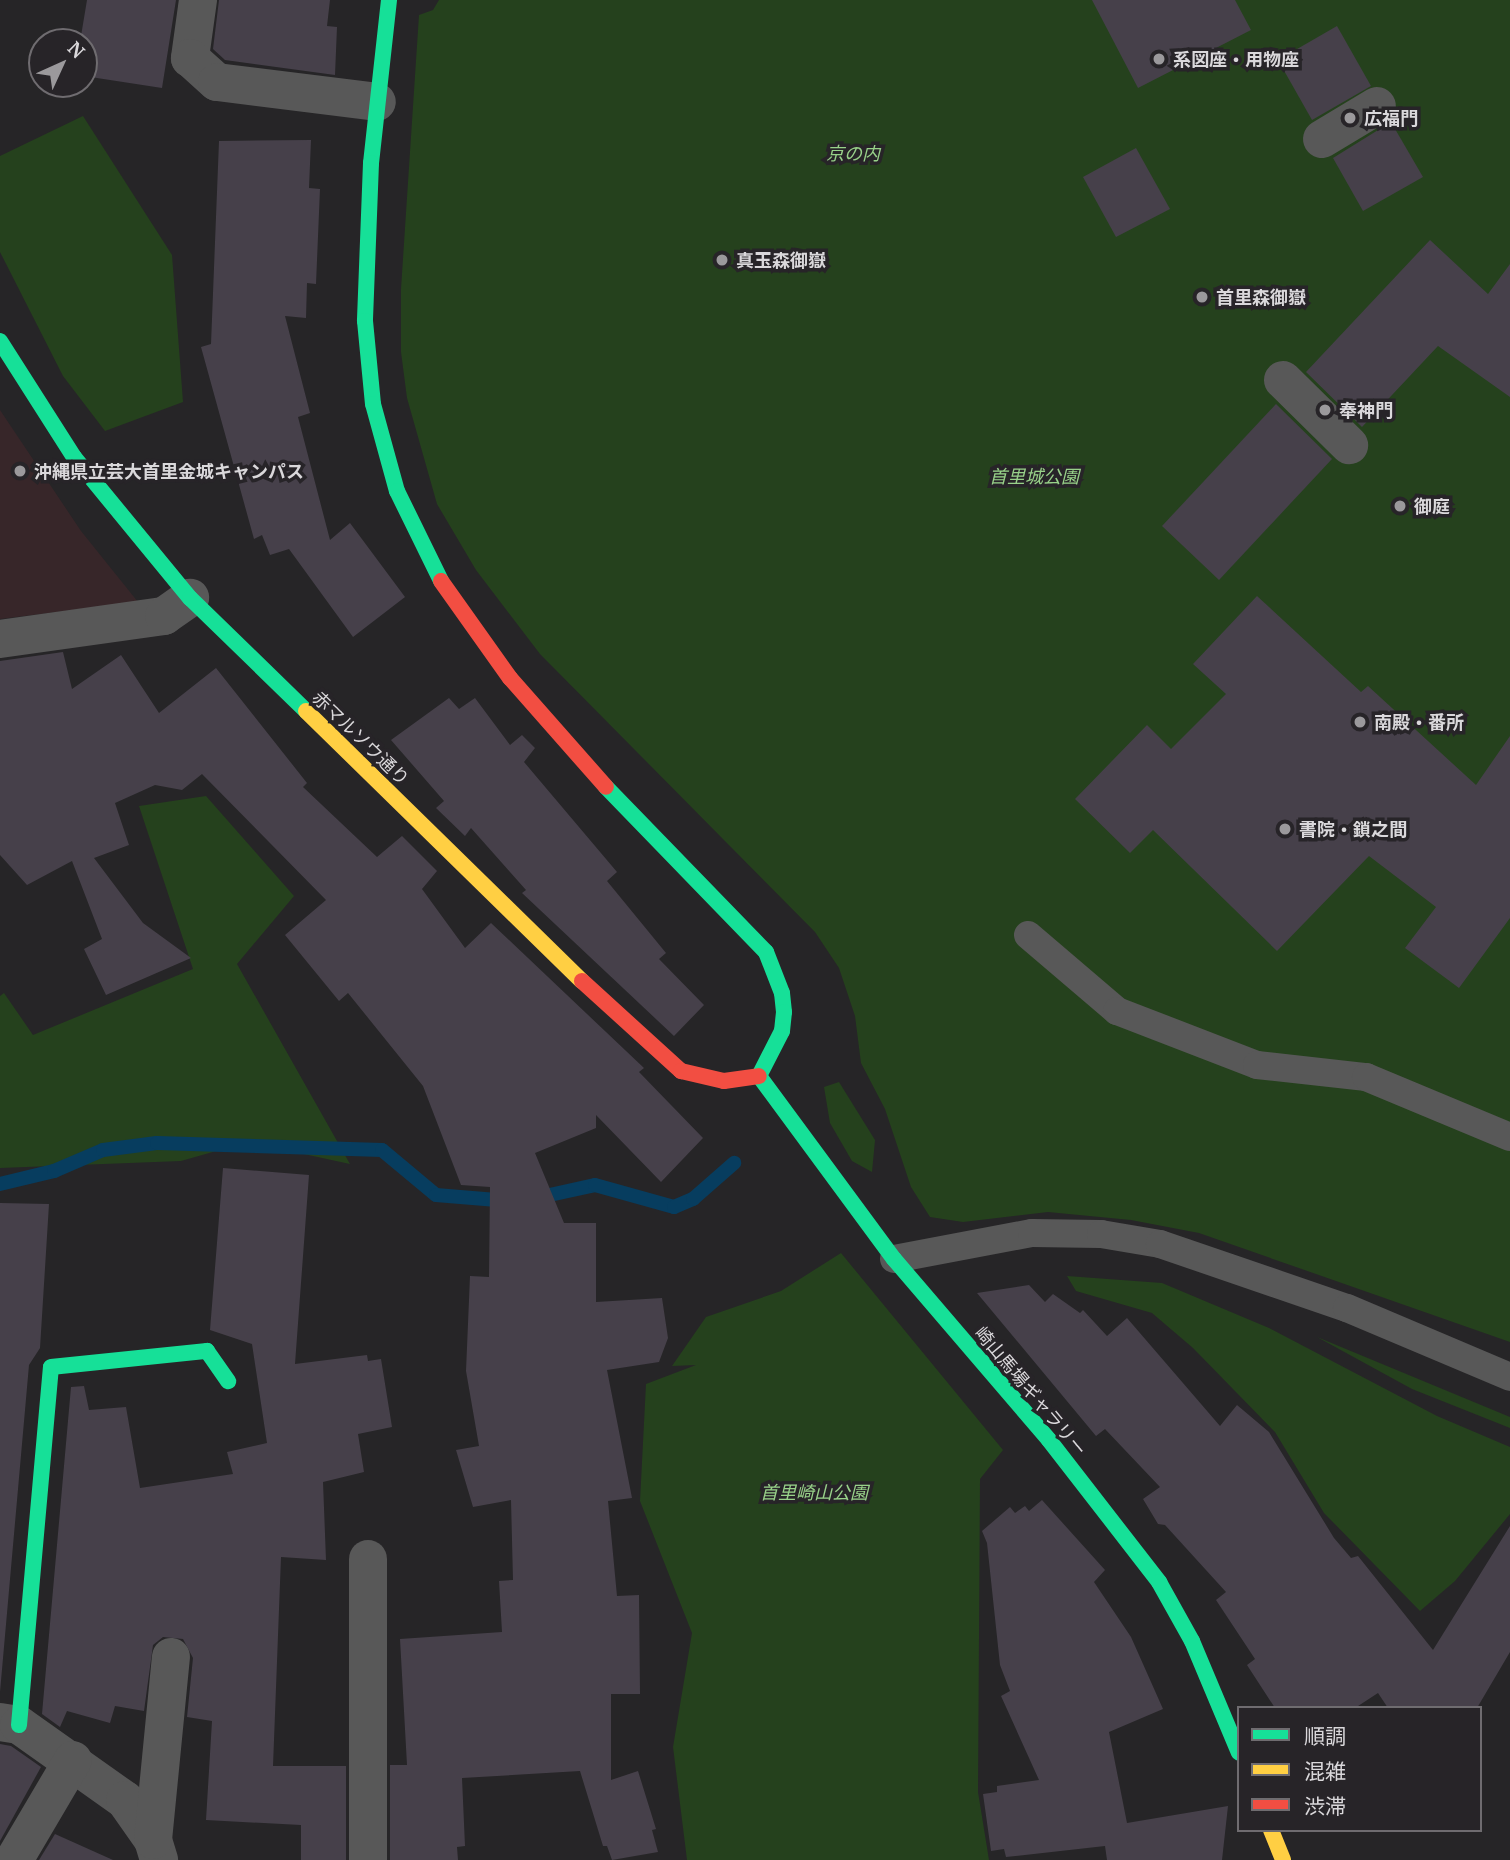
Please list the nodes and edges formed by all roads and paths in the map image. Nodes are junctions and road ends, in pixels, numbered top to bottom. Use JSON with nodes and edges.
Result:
{"nodes":[{"id":1,"x":198,"y":0,"type":"edge"},
{"id":2,"x":390,"y":0,"type":"edge"},
{"id":3,"x":377,"y":102,"type":"junction"},
{"id":4,"x":1377,"y":107,"type":"dead end"},
{"id":5,"x":1322,"y":139,"type":"dead end"},
{"id":6,"x":0,"y":341,"type":"edge"},
{"id":7,"x":1283,"y":380,"type":"dead end"},
{"id":8,"x":1349,"y":445,"type":"dead end"},
{"id":9,"x":190,"y":598,"type":"junction"},
{"id":10,"x":0,"y":639,"type":"edge"},
{"id":11,"x":1028,"y":935,"type":"dead end"},
{"id":12,"x":759,"y":1076,"type":"junction"},
{"id":13,"x":1510,"y":1137,"type":"edge"},
{"id":14,"x":894,"y":1259,"type":"junction"},
{"id":15,"x":1510,"y":1377,"type":"edge"},
{"id":16,"x":228,"y":1381,"type":"dead end"},
{"id":17,"x":368,"y":1559,"type":"dead end"},
{"id":18,"x":171,"y":1657,"type":"dead end"},
{"id":19,"x":9,"y":1724,"type":"edge"},
{"id":20,"x":1237,"y":1748,"type":"edge"},
{"id":21,"x":73,"y":1760,"type":"junction"},
{"id":22,"x":1272,"y":1832,"type":"edge"},
{"id":23,"x":156,"y":1850,"type":"edge"},
{"id":24,"x":14,"y":1860,"type":"edge"},
{"id":25,"x":368,"y":1860,"type":"edge"},
{"id":26,"x":1283,"y":1860,"type":"edge"}],
"edges":[{"from":1,"to":3,"type":"street"},
{"from":2,"to":3,"type":"street"},
{"from":3,"to":12,"type":"street"},
{"from":4,"to":5,"type":"street"},
{"from":6,"to":9,"type":"street","name":"赤マルソウ通り"},
{"from":7,"to":8,"type":"street"},
{"from":9,"to":10,"type":"street"},
{"from":9,"to":12,"type":"street","name":"赤マルソウ通り"},
{"from":11,"to":13,"type":"lane"},
{"from":12,"to":14,"type":"street","name":"崎山馬場ギャラリー"},
{"from":14,"to":15,"type":"lane"},
{"from":14,"to":20,"type":"street","name":"崎山馬場ギャラリー"},
{"from":16,"to":19,"type":"street"},
{"from":17,"to":25,"type":"street"},
{"from":18,"to":23,"type":"street"},
{"from":19,"to":21,"type":"street"},
{"from":21,"to":23,"type":"street"},
{"from":21,"to":24,"type":"street"},
{"from":22,"to":26,"type":"street"}]}
